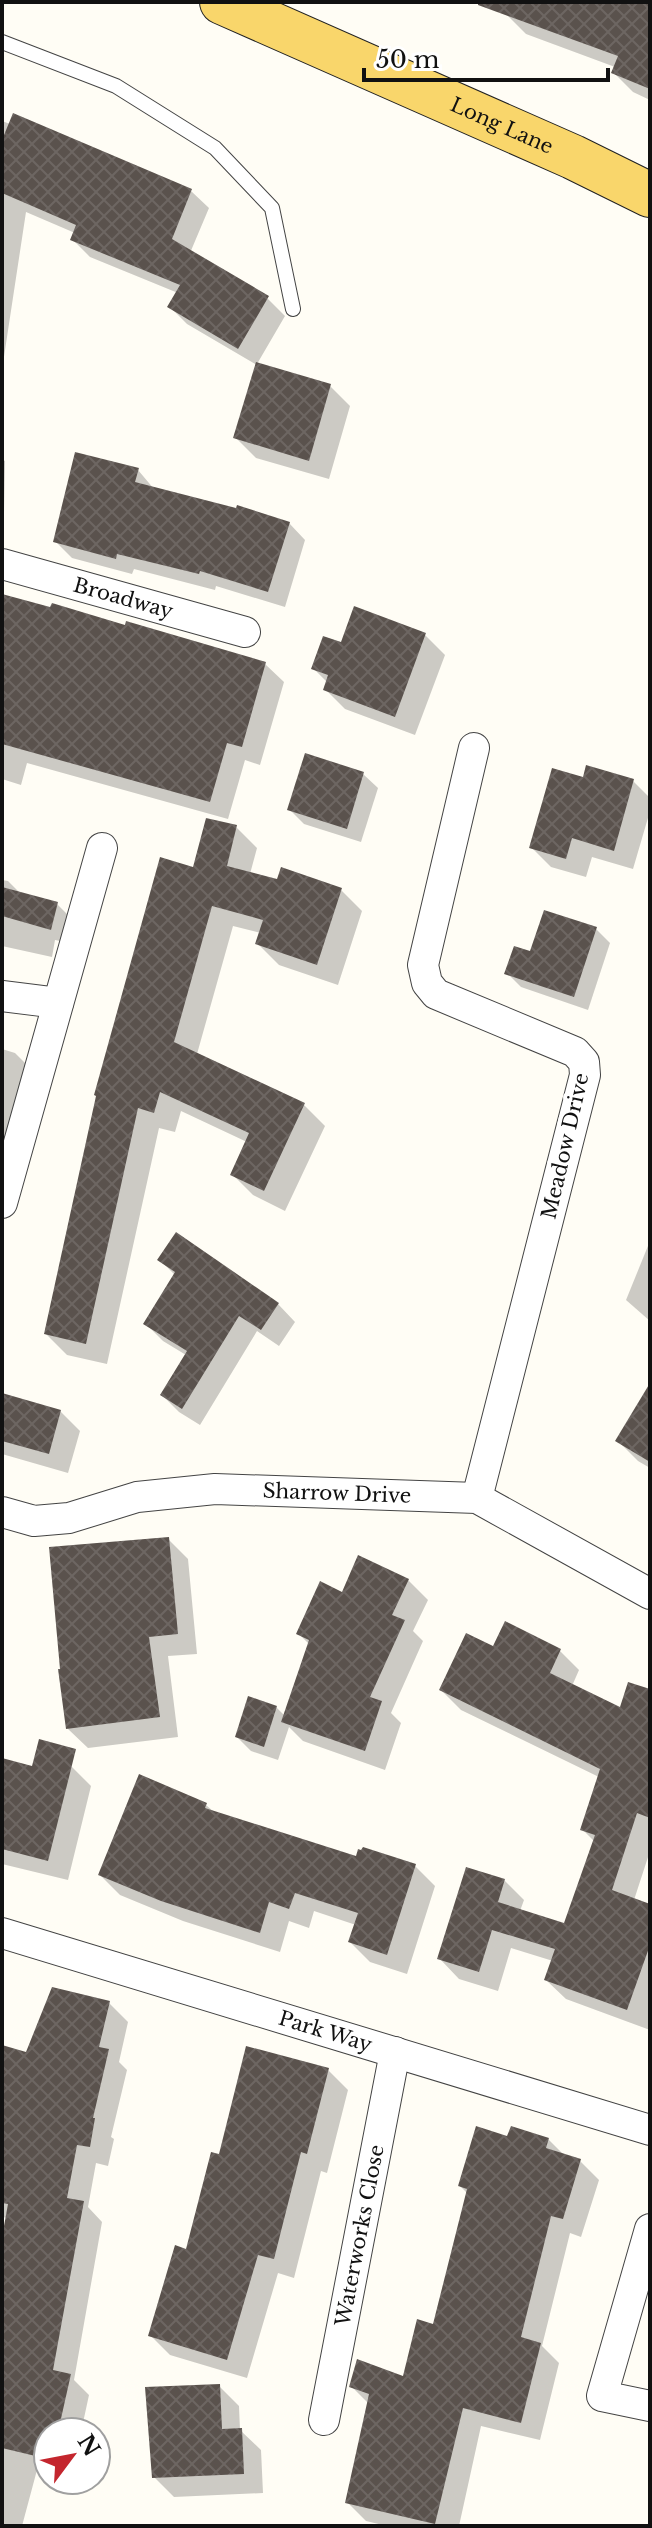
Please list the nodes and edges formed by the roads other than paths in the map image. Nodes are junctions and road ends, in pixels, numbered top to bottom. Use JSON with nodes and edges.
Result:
{"nodes":[{"id":1,"x":222,"y":2,"type":"edge"},
{"id":2,"x":2,"y":42,"type":"edge"},
{"id":3,"x":650,"y":195,"type":"edge"},
{"id":4,"x":293,"y":309,"type":"dead end"},
{"id":5,"x":2,"y":564,"type":"edge"},
{"id":6,"x":245,"y":632,"type":"dead end"},
{"id":7,"x":474,"y":748,"type":"dead end"},
{"id":8,"x":102,"y":848,"type":"dead end"},
{"id":9,"x":2,"y":996,"type":"edge"},
{"id":10,"x":58,"y":1003,"type":"junction"},
{"id":11,"x":2,"y":1203,"type":"edge"},
{"id":12,"x":477,"y":1498,"type":"junction"},
{"id":13,"x":2,"y":1512,"type":"edge"},
{"id":14,"x":650,"y":1594,"type":"edge"},
{"id":15,"x":2,"y":1933,"type":"edge"},
{"id":16,"x":395,"y":2052,"type":"junction"},
{"id":17,"x":650,"y":2130,"type":"edge"},
{"id":18,"x":650,"y":2229,"type":"edge"},
{"id":19,"x":650,"y":2406,"type":"edge"},
{"id":20,"x":324,"y":2420,"type":"dead end"}],
"edges":[{"from":1,"to":3,"type":"main road","name":"Long Lane"},
{"from":2,"to":4,"type":"lane"},
{"from":5,"to":6,"type":"street","name":"Broadway"},
{"from":7,"to":12,"type":"street","name":"Meadow Drive"},
{"from":8,"to":10,"type":"street"},
{"from":9,"to":10,"type":"street"},
{"from":10,"to":11,"type":"street"},
{"from":12,"to":13,"type":"street","name":"Sharrow Drive"},
{"from":12,"to":14,"type":"street","name":"Sharrow Drive"},
{"from":15,"to":16,"type":"street","name":"Park Way"},
{"from":16,"to":17,"type":"street","name":"Park Way"},
{"from":16,"to":20,"type":"street","name":"Waterworks Close"},
{"from":18,"to":19,"type":"street"}]}
